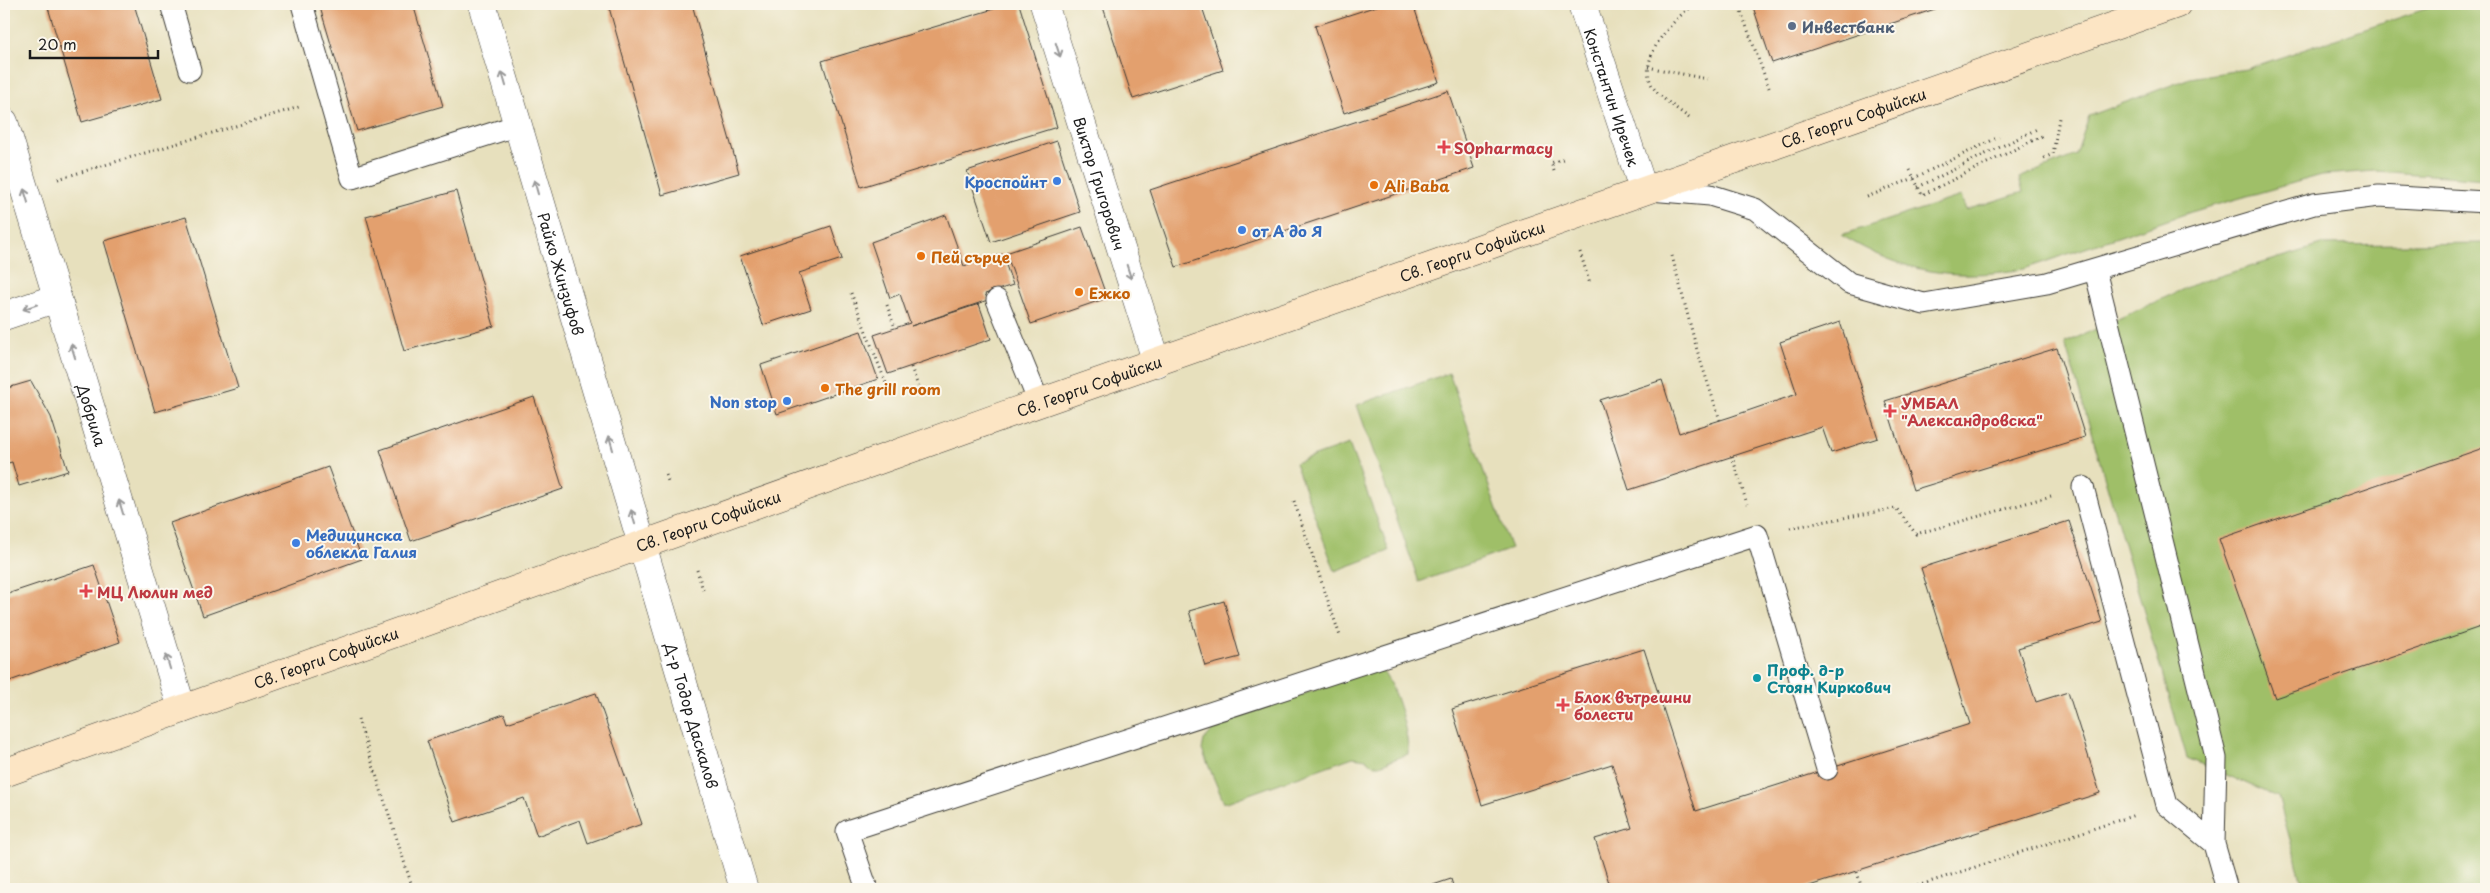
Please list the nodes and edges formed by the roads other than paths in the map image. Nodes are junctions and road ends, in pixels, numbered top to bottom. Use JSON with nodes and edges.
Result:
{"nodes":[{"id":1,"x":170,"y":4,"type":"edge"},
{"id":2,"x":302,"y":4,"type":"edge"},
{"id":3,"x":482,"y":4,"type":"edge"},
{"id":4,"x":1044,"y":4,"type":"edge"},
{"id":5,"x":1583,"y":4,"type":"edge"},
{"id":6,"x":2177,"y":4,"type":"edge"},
{"id":7,"x":190,"y":70,"type":"dead end"},
{"id":8,"x":4,"y":122,"type":"edge"},
{"id":9,"x":518,"y":125,"type":"junction"},
{"id":10,"x":1643,"y":189,"type":"junction"},
{"id":11,"x":2486,"y":202,"type":"edge"},
{"id":12,"x":2095,"y":270,"type":"junction"},
{"id":13,"x":57,"y":298,"type":"junction"},
{"id":14,"x":997,"y":300,"type":"dead end"},
{"id":15,"x":4,"y":316,"type":"edge"},
{"id":16,"x":1157,"y":363,"type":"junction"},
{"id":17,"x":1040,"y":405,"type":"junction"},
{"id":18,"x":2083,"y":486,"type":"road end"},
{"id":19,"x":640,"y":544,"type":"junction"},
{"id":20,"x":182,"y":709,"type":"junction"},
{"id":21,"x":1827,"y":769,"type":"dead end"},
{"id":22,"x":4,"y":773,"type":"edge"},
{"id":23,"x":2214,"y":844,"type":"junction"},
{"id":24,"x":744,"y":889,"type":"edge"},
{"id":25,"x":867,"y":889,"type":"edge"},
{"id":26,"x":2227,"y":889,"type":"edge"}],
"edges":[{"from":1,"to":7,"type":"lane"},
{"from":2,"to":9,"type":"lane"},
{"from":9,"to":3,"type":"street","name":"Райко Жинзифов","one_way":true},
{"from":4,"to":16,"type":"street","name":"Виктор Григорович","one_way":true},
{"from":5,"to":10,"type":"street","name":"Константин Иречек"},
{"from":6,"to":10,"type":"main road","name":"Св. Георги Софийски"},
{"from":13,"to":8,"type":"street","name":"Добрила","one_way":true},
{"from":19,"to":9,"type":"street","name":"Райко Жинзифов","one_way":true},
{"from":10,"to":12,"type":"lane"},
{"from":10,"to":16,"type":"main road","name":"Св. Георги Софийски"},
{"from":11,"to":12,"type":"lane"},
{"from":12,"to":23,"type":"lane"},
{"from":13,"to":15,"type":"street","one_way":true},
{"from":20,"to":13,"type":"street","name":"Добрила","one_way":true},
{"from":14,"to":17,"type":"lane"},
{"from":16,"to":17,"type":"main road","name":"Св. Георги Софийски"},
{"from":17,"to":19,"type":"main road","name":"Св. Георги Софийски"},
{"from":18,"to":23,"type":"lane"},
{"from":19,"to":20,"type":"main road","name":"Св. Георги Софийски"},
{"from":19,"to":24,"type":"street","name":"Д-р Тодор Даскалов"},
{"from":20,"to":22,"type":"main road","name":"Св. Георги Софийски"},
{"from":21,"to":25,"type":"lane"},
{"from":23,"to":26,"type":"lane"}]}
